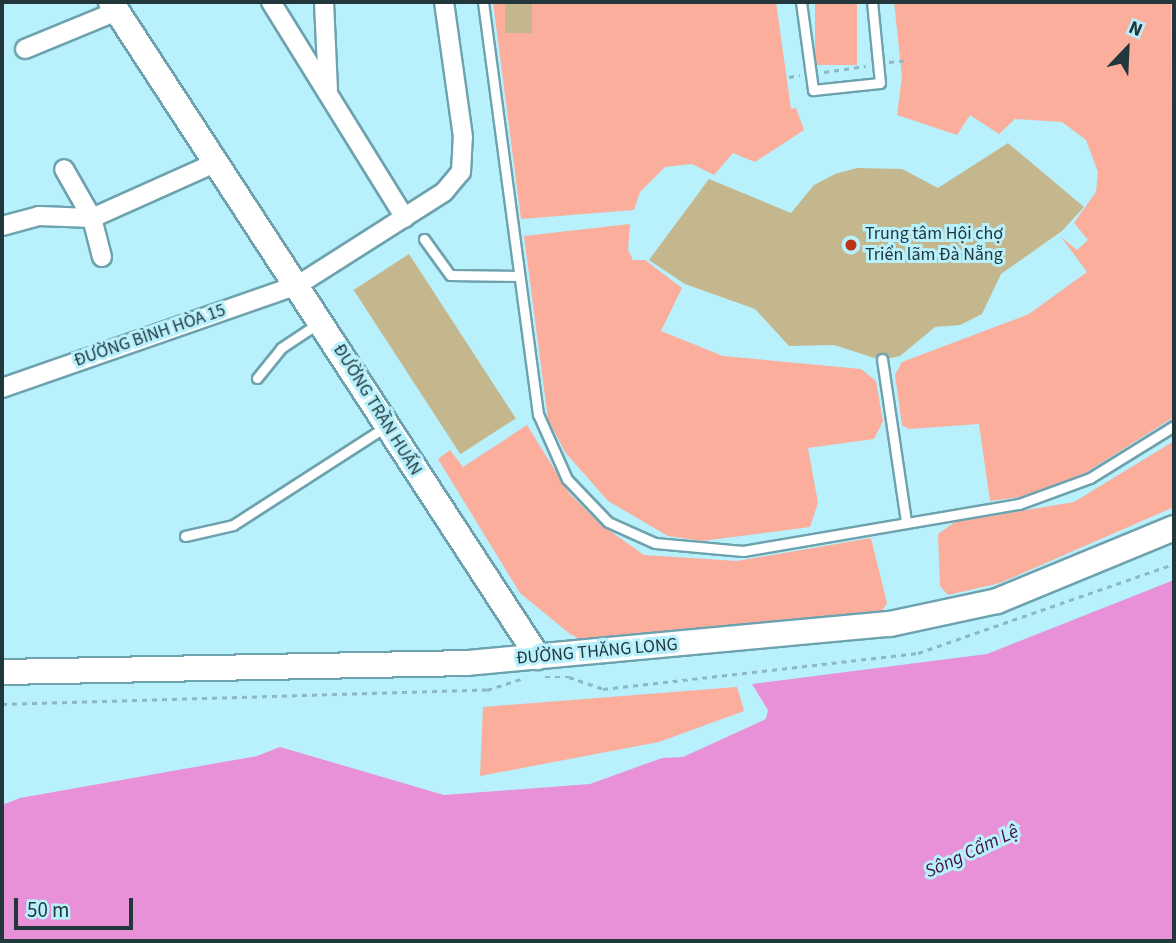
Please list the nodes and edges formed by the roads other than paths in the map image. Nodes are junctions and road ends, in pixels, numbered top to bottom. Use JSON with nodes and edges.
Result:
{"nodes":[{"id":1,"x":271,"y":2,"type":"edge"},
{"id":2,"x":324,"y":2,"type":"edge"},
{"id":3,"x":444,"y":2,"type":"edge"},
{"id":4,"x":483,"y":2,"type":"edge"},
{"id":5,"x":801,"y":2,"type":"edge"},
{"id":6,"x":872,"y":2,"type":"edge"},
{"id":7,"x":114,"y":7,"type":"edge"},
{"id":8,"x":25,"y":49,"type":"dead end"},
{"id":9,"x":328,"y":89,"type":"junction"},
{"id":10,"x":217,"y":162,"type":"junction"},
{"id":11,"x":64,"y":169,"type":"dead end"},
{"id":12,"x":92,"y":218,"type":"junction"},
{"id":13,"x":405,"y":218,"type":"junction"},
{"id":14,"x":2,"y":226,"type":"edge"},
{"id":15,"x":424,"y":239,"type":"dead end"},
{"id":16,"x":102,"y":257,"type":"dead end"},
{"id":17,"x":519,"y":276,"type":"junction"},
{"id":18,"x":298,"y":285,"type":"junction"},
{"id":19,"x":321,"y":321,"type":"junction"},
{"id":20,"x":882,"y":359,"type":"dead end"},
{"id":21,"x":257,"y":378,"type":"dead end"},
{"id":22,"x":2,"y":388,"type":"edge"},
{"id":23,"x":386,"y":426,"type":"junction"},
{"id":24,"x":1174,"y":426,"type":"edge"},
{"id":25,"x":905,"y":522,"type":"junction"},
{"id":26,"x":1174,"y":528,"type":"edge"},
{"id":27,"x":184,"y":536,"type":"dead end"},
{"id":28,"x":538,"y":657,"type":"junction"},
{"id":29,"x":2,"y":672,"type":"edge"}],
"edges":[{"from":1,"to":9,"type":"street"},
{"from":2,"to":9,"type":"street"},
{"from":3,"to":13,"type":"street","name":"ĐƯỜNG BÌNH HÒA 15"},
{"from":4,"to":17,"type":"lane"},
{"from":5,"to":6,"type":"lane"},
{"from":7,"to":8,"type":"street"},
{"from":7,"to":10,"type":"street","name":"ĐƯỜNG TRẦN HUẤN"},
{"from":9,"to":13,"type":"street"},
{"from":10,"to":12,"type":"street"},
{"from":10,"to":18,"type":"street","name":"ĐƯỜNG TRẦN HUẤN"},
{"from":11,"to":12,"type":"street"},
{"from":12,"to":14,"type":"street"},
{"from":12,"to":16,"type":"street"},
{"from":13,"to":18,"type":"street","name":"ĐƯỜNG BÌNH HÒA 15"},
{"from":15,"to":17,"type":"lane"},
{"from":17,"to":25,"type":"lane"},
{"from":18,"to":19,"type":"street","name":"ĐƯỜNG TRẦN HUẤN"},
{"from":18,"to":22,"type":"street","name":"ĐƯỜNG BÌNH HÒA 15"},
{"from":19,"to":21,"type":"lane"},
{"from":19,"to":23,"type":"street","name":"ĐƯỜNG TRẦN HUẤN"},
{"from":20,"to":25,"type":"lane"},
{"from":23,"to":27,"type":"lane"},
{"from":23,"to":28,"type":"street","name":"ĐƯỜNG TRẦN HUẤN"},
{"from":24,"to":25,"type":"lane"},
{"from":26,"to":28,"type":"street","name":"ĐƯỜNG THĂNG LONG"},
{"from":28,"to":29,"type":"street","name":"ĐƯỜNG THĂNG LONG"}]}
